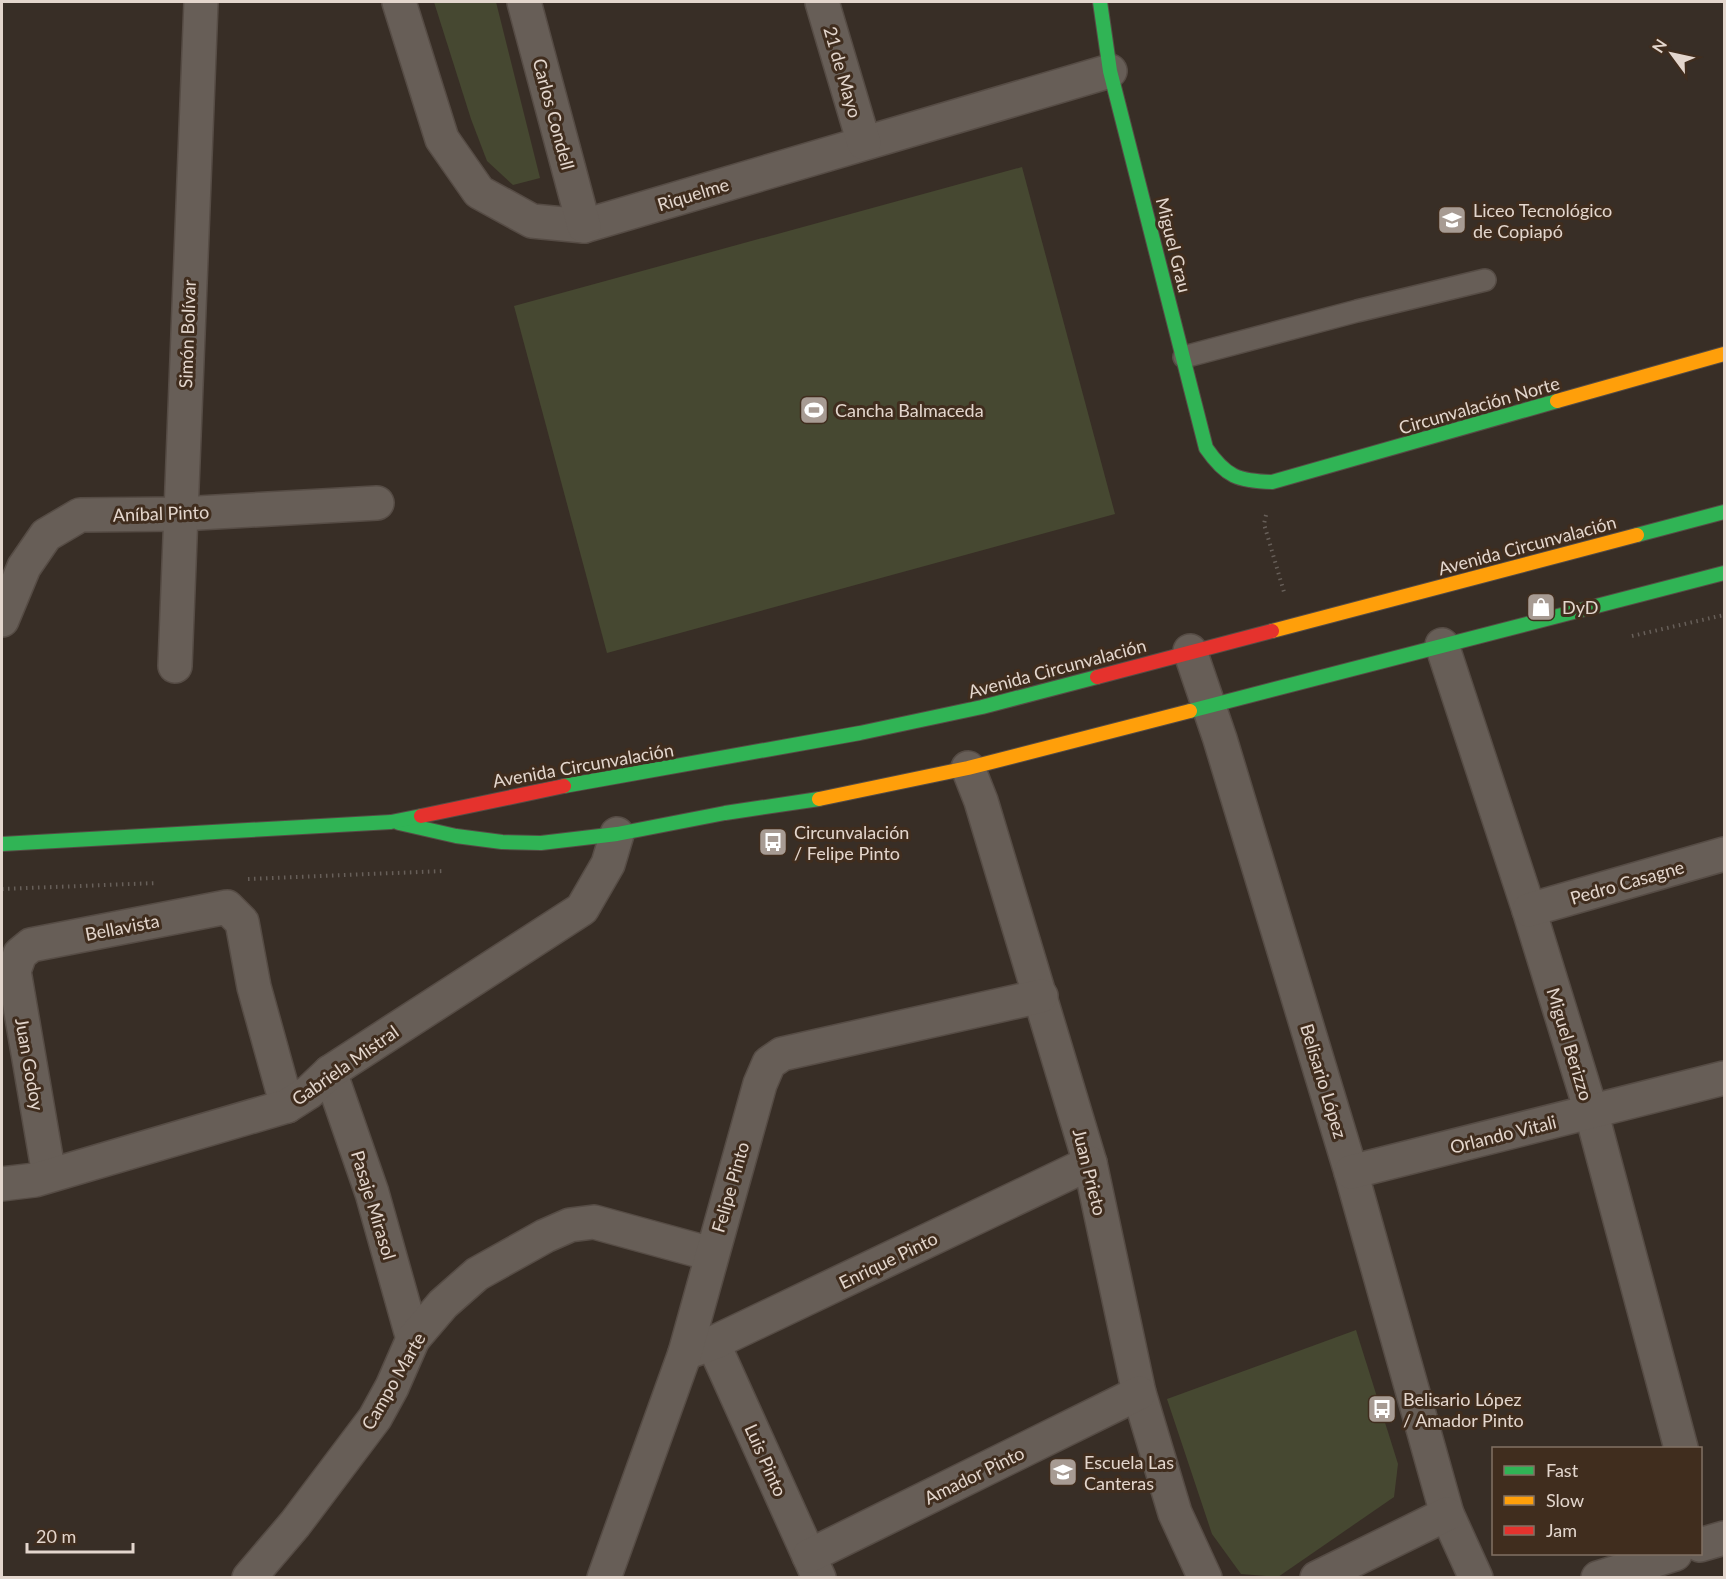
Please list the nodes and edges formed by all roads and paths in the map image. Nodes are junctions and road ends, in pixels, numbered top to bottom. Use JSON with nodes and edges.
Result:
{"nodes":[{"id":1,"x":201,"y":2,"type":"edge"},
{"id":2,"x":399,"y":2,"type":"edge"},
{"id":3,"x":524,"y":2,"type":"edge"},
{"id":4,"x":822,"y":2,"type":"edge"},
{"id":5,"x":1100,"y":2,"type":"edge"},
{"id":6,"x":1110,"y":71,"type":"junction"},
{"id":7,"x":864,"y":143,"type":"junction"},
{"id":8,"x":584,"y":226,"type":"junction"},
{"id":9,"x":1485,"y":280,"type":"dead end"},
{"id":10,"x":1725,"y":354,"type":"edge"},
{"id":11,"x":1184,"y":357,"type":"junction"},
{"id":12,"x":1243,"y":481,"type":"joint"},
{"id":13,"x":1272,"y":482,"type":"junction"},
{"id":14,"x":377,"y":503,"type":"dead end"},
{"id":15,"x":1725,"y":512,"type":"edge"},
{"id":16,"x":180,"y":514,"type":"junction"},
{"id":17,"x":1725,"y":573,"type":"edge"},
{"id":18,"x":2,"y":620,"type":"edge"},
{"id":19,"x":1293,"y":624,"type":"junction"},
{"id":20,"x":1442,"y":645,"type":"junction"},
{"id":21,"x":1190,"y":651,"type":"junction"},
{"id":22,"x":175,"y":666,"type":"dead end"},
{"id":23,"x":1209,"y":706,"type":"junction"},
{"id":24,"x":968,"y":768,"type":"junction"},
{"id":25,"x":391,"y":822,"type":"junction"},
{"id":26,"x":617,"y":834,"type":"junction"},
{"id":27,"x":2,"y":844,"type":"edge"},
{"id":28,"x":1725,"y":855,"type":"edge"},
{"id":29,"x":1529,"y":910,"type":"junction"},
{"id":30,"x":20,"y":954,"type":"joint"},
{"id":31,"x":1041,"y":996,"type":"junction"},
{"id":32,"x":330,"y":1072,"type":"junction"},
{"id":33,"x":1725,"y":1078,"type":"edge"},
{"id":34,"x":287,"y":1106,"type":"junction"},
{"id":35,"x":1591,"y":1112,"type":"junction"},
{"id":36,"x":1090,"y":1163,"type":"junction"},
{"id":37,"x":1351,"y":1172,"type":"junction"},
{"id":38,"x":49,"y":1174,"type":"junction"},
{"id":39,"x":2,"y":1184,"type":"edge"},
{"id":40,"x":711,"y":1254,"type":"junction"},
{"id":41,"x":413,"y":1339,"type":"junction"},
{"id":42,"x":699,"y":1348,"type":"junction"},
{"id":43,"x":1139,"y":1393,"type":"junction"},
{"id":44,"x":1680,"y":1447,"type":"edge"},
{"id":45,"x":1447,"y":1514,"type":"junction"},
{"id":46,"x":1672,"y":1555,"type":"edge"},
{"id":47,"x":814,"y":1567,"type":"edge"},
{"id":48,"x":249,"y":1578,"type":"edge"},
{"id":49,"x":604,"y":1578,"type":"edge"},
{"id":50,"x":1205,"y":1578,"type":"edge"},
{"id":51,"x":1317,"y":1578,"type":"edge"},
{"id":52,"x":1476,"y":1578,"type":"edge"},
{"id":53,"x":1598,"y":1578,"type":"edge"}],
"edges":[{"from":1,"to":16,"type":"street","name":"Simón Bolívar"},
{"from":2,"to":8,"type":"street","name":"Riquelme"},
{"from":3,"to":8,"type":"street","name":"Carlos Condell"},
{"from":4,"to":7,"type":"street","name":"21 de Mayo"},
{"from":5,"to":6,"type":"main road","name":"Miguel Grau"},
{"from":6,"to":7,"type":"street","name":"Riquelme"},
{"from":6,"to":11,"type":"main road","name":"Miguel Grau"},
{"from":7,"to":8,"type":"street","name":"Riquelme"},
{"from":9,"to":11,"type":"lane"},
{"from":10,"to":13,"type":"main road","name":"Circunvalación Norte"},
{"from":11,"to":12,"type":"main road","name":"Miguel Grau"},
{"from":12,"to":13,"type":"main road","name":"Circunvalación Norte"},
{"from":13,"to":19,"type":"path"},
{"from":14,"to":16,"type":"street","name":"Aníbal Pinto"},
{"from":15,"to":19,"type":"main road","name":"Avenida Circunvalación"},
{"from":16,"to":18,"type":"street","name":"Aníbal Pinto"},
{"from":16,"to":22,"type":"street","name":"Simón Bolívar"},
{"from":17,"to":20,"type":"main road","name":"Avenida Circunvalación"},
{"from":19,"to":21,"type":"main road","name":"Avenida Circunvalación"},
{"from":20,"to":23,"type":"main road","name":"Avenida Circunvalación"},
{"from":20,"to":29,"type":"street","name":"Miguel Berizzo"},
{"from":21,"to":23,"type":"street","name":"Belisario López"},
{"from":21,"to":25,"type":"main road","name":"Avenida Circunvalación"},
{"from":23,"to":24,"type":"main road","name":"Avenida Circunvalación"},
{"from":23,"to":37,"type":"street","name":"Belisario López"},
{"from":24,"to":26,"type":"main road","name":"Avenida Circunvalación"},
{"from":24,"to":31,"type":"street","name":"Juan Prieto"},
{"from":25,"to":26,"type":"main road","name":"Avenida Circunvalación"},
{"from":25,"to":27,"type":"main road","name":"Avenida Circunvalación"},
{"from":26,"to":32,"type":"street","name":"Gabriela Mistral"},
{"from":28,"to":29,"type":"street","name":"Pedro Casagne"},
{"from":29,"to":35,"type":"street","name":"Miguel Berizzo"},
{"from":30,"to":34,"type":"street","name":"Bellavista"},
{"from":30,"to":38,"type":"street","name":"Juan Godoy"},
{"from":31,"to":36,"type":"street","name":"Juan Prieto"},
{"from":31,"to":40,"type":"street","name":"Felipe Pinto"},
{"from":32,"to":34,"type":"street","name":"Gabriela Mistral"},
{"from":32,"to":41,"type":"street","name":"Pasaje Mirasol"},
{"from":33,"to":35,"type":"street","name":"Orlando Vitali"},
{"from":34,"to":38,"type":"street","name":"Gabriela Mistral"},
{"from":35,"to":37,"type":"street","name":"Orlando Vitali"},
{"from":35,"to":44,"type":"street","name":"Miguel Berizzo"},
{"from":36,"to":42,"type":"street","name":"Enrique Pinto"},
{"from":36,"to":43,"type":"street","name":"Juan Prieto"},
{"from":37,"to":45,"type":"street","name":"Belisario López"},
{"from":38,"to":39,"type":"street","name":"Gabriela Mistral"},
{"from":40,"to":41,"type":"street","name":"Campo Marte"},
{"from":40,"to":42,"type":"street","name":"Felipe Pinto"},
{"from":41,"to":48,"type":"street","name":"Campo Marte"},
{"from":42,"to":47,"type":"street","name":"Luis Pinto"},
{"from":42,"to":49,"type":"street","name":"Felipe Pinto"},
{"from":43,"to":47,"type":"street","name":"Amador Pinto"},
{"from":43,"to":50,"type":"street","name":"Juan Prieto"},
{"from":45,"to":51,"type":"street"},
{"from":45,"to":52,"type":"street","name":"Belisario López"},
{"from":46,"to":53,"type":"street"}]}
